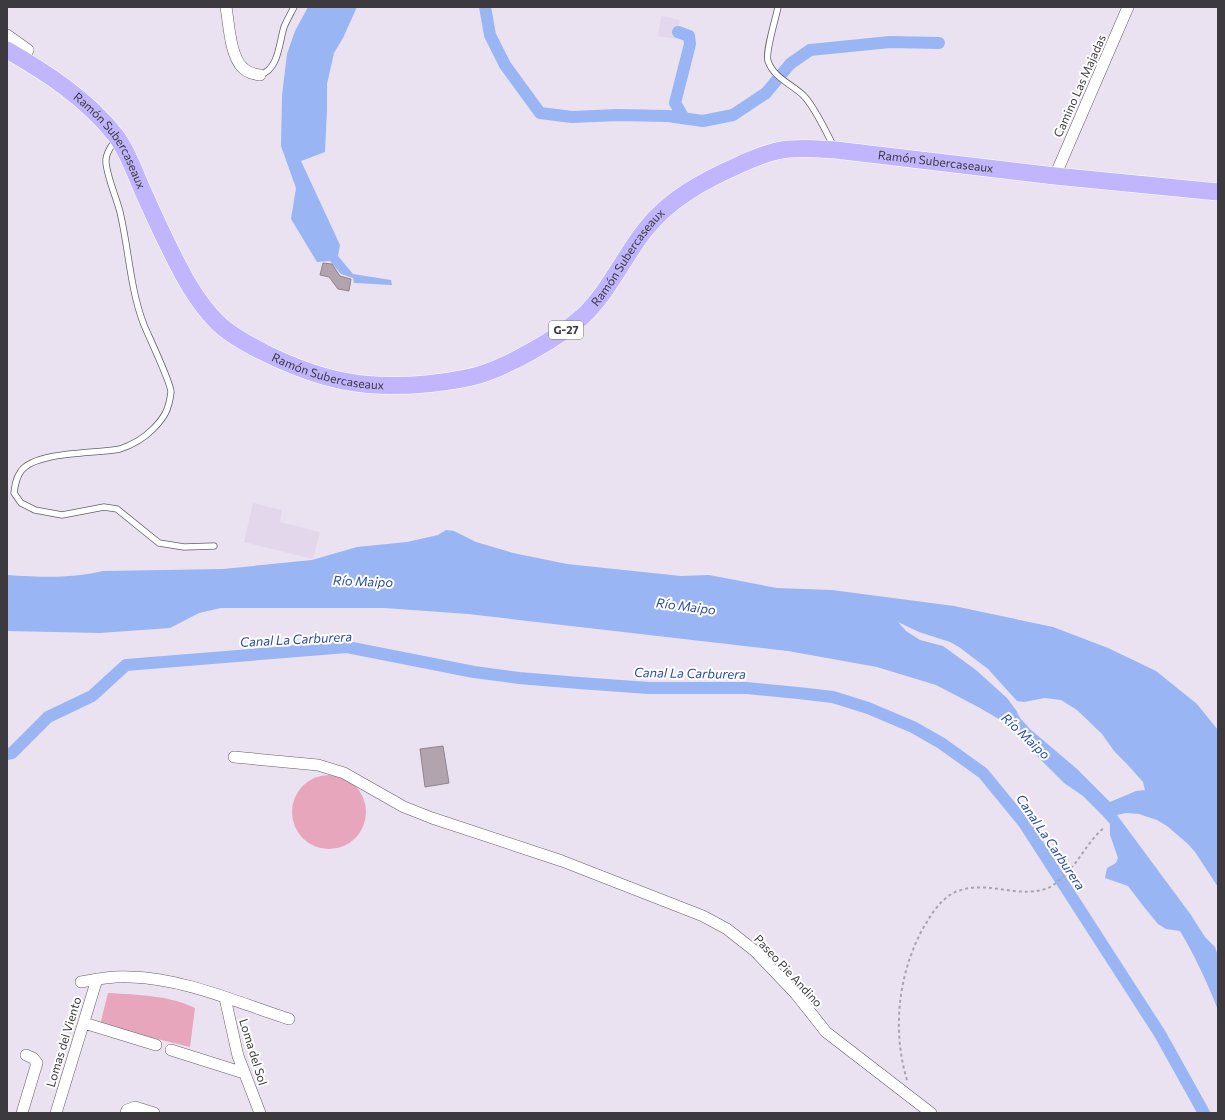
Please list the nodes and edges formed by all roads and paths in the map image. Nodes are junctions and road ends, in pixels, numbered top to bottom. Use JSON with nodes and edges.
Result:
{"nodes":[{"id":1,"x":226,"y":7,"type":"edge"},
{"id":2,"x":294,"y":7,"type":"edge"},
{"id":3,"x":778,"y":7,"type":"edge"},
{"id":4,"x":1128,"y":7,"type":"edge"},
{"id":5,"x":7,"y":35,"type":"edge"},
{"id":6,"x":7,"y":50,"type":"edge"},
{"id":7,"x":23,"y":59,"type":"junction"},
{"id":8,"x":260,"y":74,"type":"joint"},
{"id":9,"x":117,"y":138,"type":"junction"},
{"id":10,"x":836,"y":150,"type":"junction"},
{"id":11,"x":1055,"y":176,"type":"junction"},
{"id":12,"x":1218,"y":192,"type":"edge"},
{"id":13,"x":214,"y":546,"type":"dead end"},
{"id":14,"x":234,"y":757,"type":"dead end"},
{"id":15,"x":1105,"y":827,"type":"dead end"},
{"id":16,"x":97,"y":979,"type":"junction"},
{"id":17,"x":81,"y":982,"type":"dead end"},
{"id":18,"x":225,"y":998,"type":"junction"},
{"id":19,"x":289,"y":1019,"type":"dead end"},
{"id":20,"x":84,"y":1023,"type":"junction"},
{"id":21,"x":156,"y":1045,"type":"dead end"},
{"id":22,"x":171,"y":1050,"type":"dead end"},
{"id":23,"x":26,"y":1055,"type":"dead end"},
{"id":24,"x":244,"y":1073,"type":"junction"},
{"id":25,"x":917,"y":1102,"type":"junction"},
{"id":26,"x":22,"y":1113,"type":"edge"},
{"id":27,"x":56,"y":1113,"type":"edge"},
{"id":28,"x":126,"y":1113,"type":"edge"},
{"id":29,"x":154,"y":1113,"type":"edge"},
{"id":30,"x":260,"y":1113,"type":"edge"},
{"id":31,"x":931,"y":1113,"type":"edge"}],
"edges":[{"from":1,"to":8,"type":"street"},
{"from":2,"to":8,"type":"lane"},
{"from":3,"to":10,"type":"lane"},
{"from":4,"to":11,"type":"street","name":"Camino Las Majadas"},
{"from":5,"to":7,"type":"street"},
{"from":6,"to":7,"type":"main road","name":"Ramón Subercaseaux","number":"G-27"},
{"from":7,"to":9,"type":"main road","name":"Ramón Subercaseaux","number":"G-27"},
{"from":9,"to":10,"type":"main road","name":"Ramón Subercaseaux","number":"G-27"},
{"from":9,"to":13,"type":"lane"},
{"from":10,"to":11,"type":"main road","name":"Ramón Subercaseaux","number":"G-27"},
{"from":11,"to":12,"type":"main road","name":"Ramón Subercaseaux","number":"G-27"},
{"from":14,"to":25,"type":"street","name":"Paseo Pie Andino"},
{"from":15,"to":25,"type":"path"},
{"from":16,"to":17,"type":"street"},
{"from":16,"to":18,"type":"street"},
{"from":16,"to":20,"type":"street","name":"Lomas del Viento"},
{"from":18,"to":19,"type":"street"},
{"from":18,"to":24,"type":"street","name":"Loma del Sol"},
{"from":20,"to":21,"type":"street"},
{"from":20,"to":27,"type":"street","name":"Lomas del Viento"},
{"from":22,"to":24,"type":"street"},
{"from":23,"to":26,"type":"street"},
{"from":24,"to":30,"type":"street","name":"Loma del Sol"},
{"from":25,"to":31,"type":"street","name":"Paseo Pie Andino"},
{"from":28,"to":29,"type":"street"}]}
